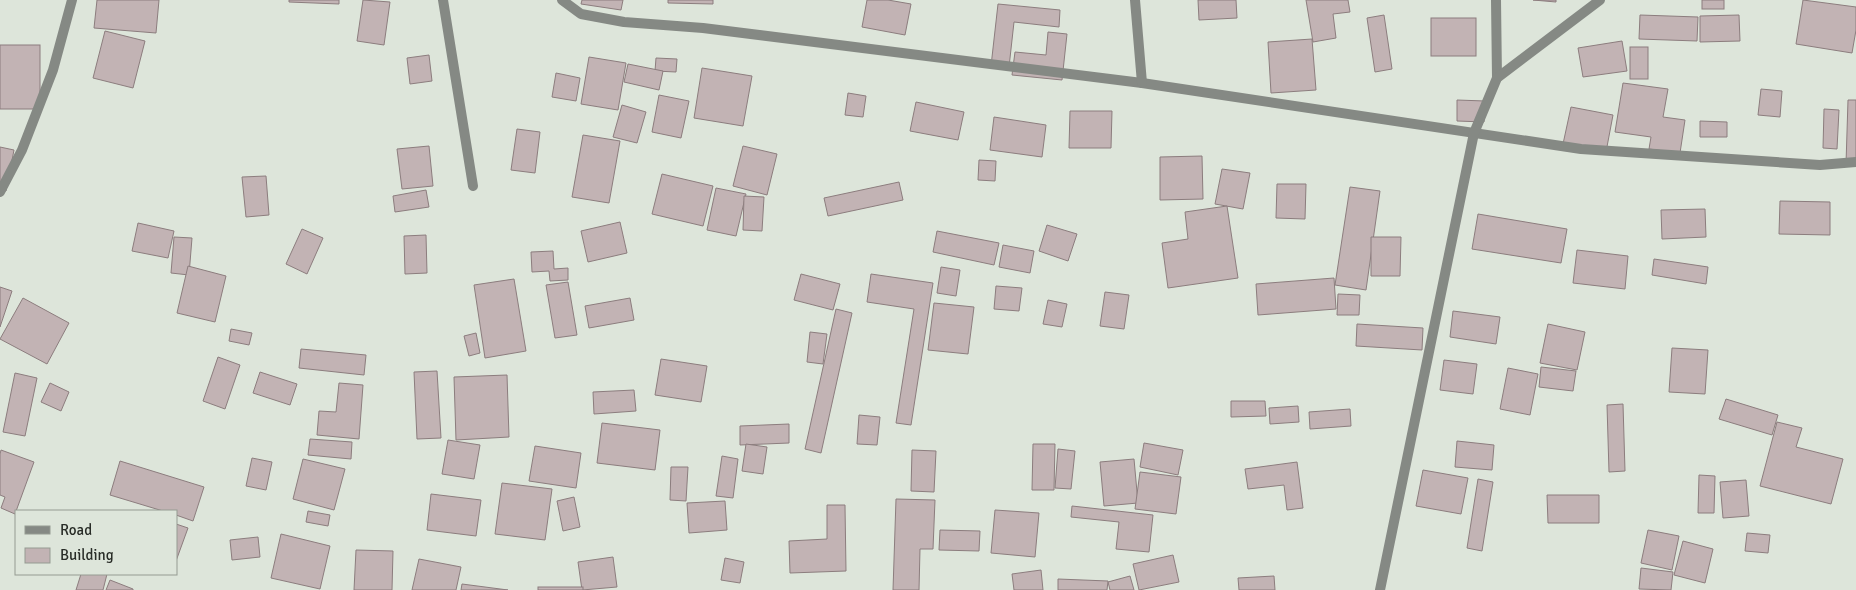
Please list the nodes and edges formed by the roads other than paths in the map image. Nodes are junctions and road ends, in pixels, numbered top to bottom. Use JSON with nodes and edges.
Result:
{"nodes":[{"id":1,"x":72,"y":0,"type":"edge"},
{"id":2,"x":443,"y":0,"type":"edge"},
{"id":3,"x":562,"y":0,"type":"edge"},
{"id":4,"x":1135,"y":0,"type":"edge"},
{"id":5,"x":1496,"y":0,"type":"edge"},
{"id":6,"x":1600,"y":0,"type":"edge"},
{"id":7,"x":1498,"y":78,"type":"junction"},
{"id":8,"x":1142,"y":83,"type":"junction"},
{"id":9,"x":1474,"y":133,"type":"junction"},
{"id":10,"x":1856,"y":162,"type":"edge"},
{"id":11,"x":473,"y":186,"type":"dead end"},
{"id":12,"x":0,"y":192,"type":"edge"},
{"id":13,"x":1380,"y":590,"type":"edge"}],
"edges":[{"from":1,"to":12,"type":"street"},
{"from":2,"to":11,"type":"street"},
{"from":3,"to":8,"type":"street"},
{"from":4,"to":8,"type":"street"},
{"from":5,"to":7,"type":"street"},
{"from":6,"to":7,"type":"street"},
{"from":7,"to":9,"type":"street"},
{"from":8,"to":9,"type":"street"},
{"from":9,"to":10,"type":"street"},
{"from":9,"to":13,"type":"street"}]}
